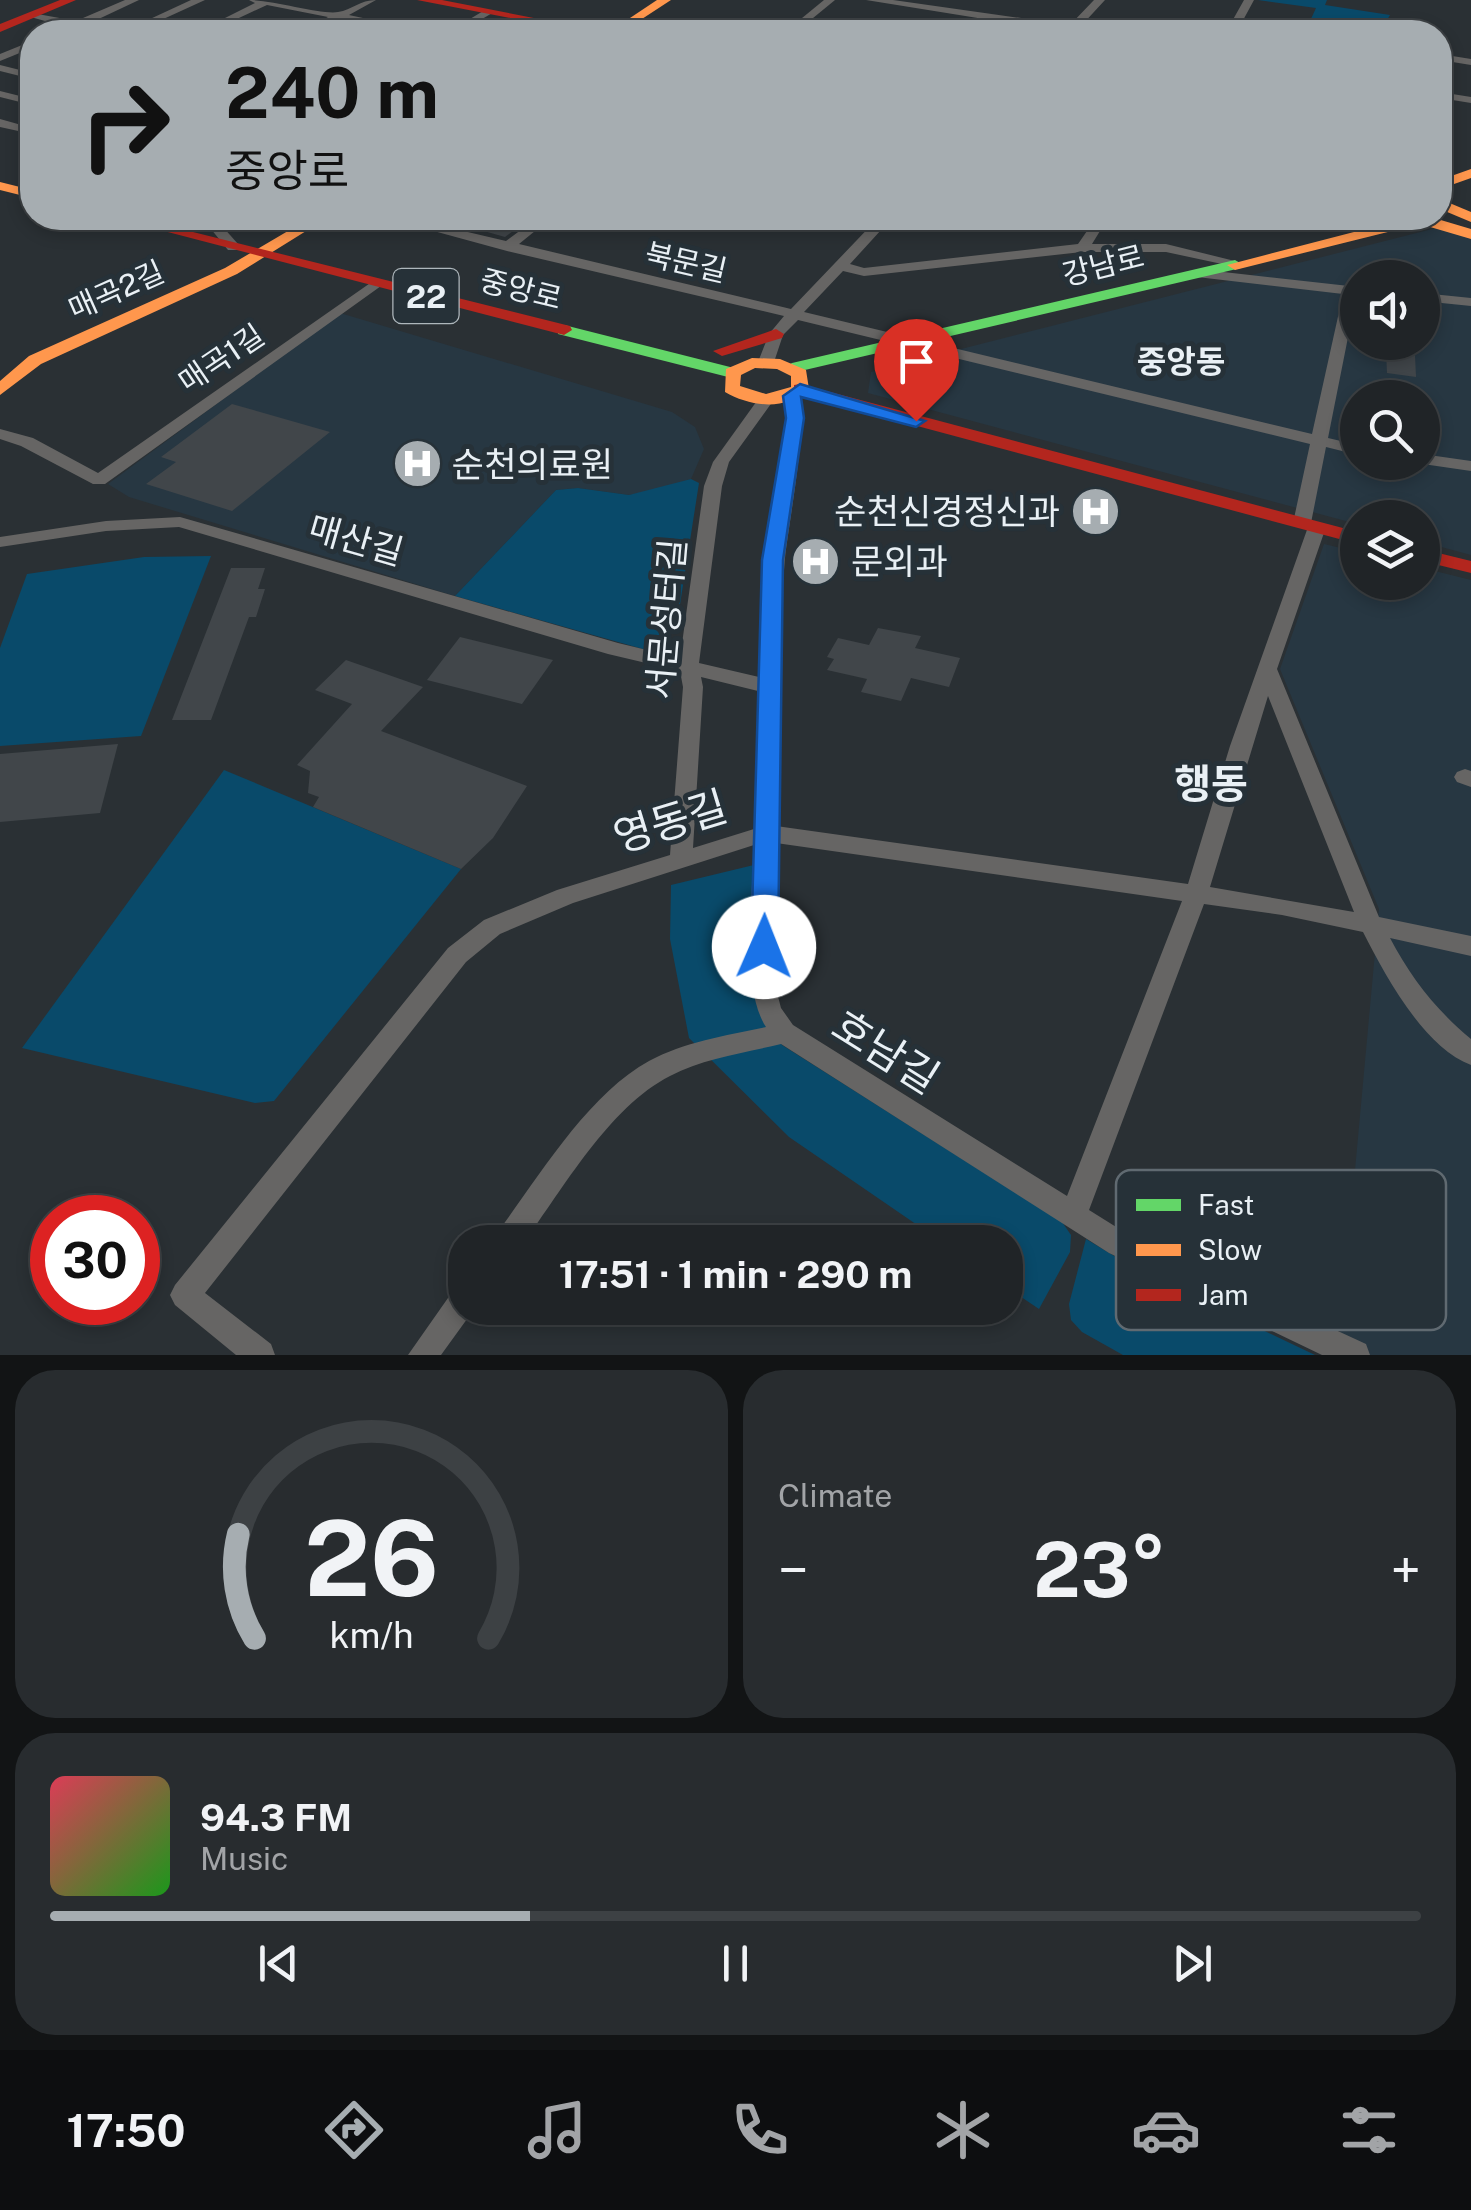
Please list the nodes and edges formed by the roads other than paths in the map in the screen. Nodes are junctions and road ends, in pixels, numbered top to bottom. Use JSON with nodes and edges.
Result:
{"nodes":[{"id":1,"x":70,"y":0,"type":"edge"},
{"id":2,"x":134,"y":0,"type":"edge"},
{"id":3,"x":174,"y":0,"type":"edge"},
{"id":4,"x":370,"y":0,"type":"edge"},
{"id":5,"x":422,"y":0,"type":"edge"},
{"id":6,"x":665,"y":0,"type":"edge"},
{"id":7,"x":830,"y":0,"type":"edge"},
{"id":8,"x":871,"y":0,"type":"edge"},
{"id":9,"x":1100,"y":0,"type":"edge"},
{"id":10,"x":260,"y":1,"type":"edge"},
{"id":11,"x":196,"y":2,"type":"edge"},
{"id":12,"x":489,"y":12,"type":"junction"},
{"id":13,"x":32,"y":16,"type":"junction"},
{"id":14,"x":340,"y":16,"type":"junction"},
{"id":15,"x":21,"y":20,"type":"edge"},
{"id":16,"x":52,"y":20,"type":"edge"},
{"id":17,"x":88,"y":20,"type":"edge"},
{"id":18,"x":155,"y":20,"type":"edge"},
{"id":19,"x":224,"y":20,"type":"edge"},
{"id":20,"x":332,"y":20,"type":"edge"},
{"id":21,"x":354,"y":20,"type":"edge"},
{"id":22,"x":475,"y":20,"type":"edge"},
{"id":23,"x":533,"y":20,"type":"edge"},
{"id":24,"x":634,"y":20,"type":"edge"},
{"id":25,"x":805,"y":20,"type":"edge"},
{"id":26,"x":1004,"y":20,"type":"edge"},
{"id":27,"x":1081,"y":20,"type":"edge"},
{"id":28,"x":1471,"y":173,"type":"edge"},
{"id":29,"x":1452,"y":193,"type":"edge"},
{"id":30,"x":168,"y":230,"type":"edge"},
{"id":31,"x":219,"y":230,"type":"edge"},
{"id":32,"x":301,"y":230,"type":"edge"},
{"id":33,"x":441,"y":230,"type":"edge"},
{"id":34,"x":530,"y":230,"type":"edge"},
{"id":35,"x":873,"y":230,"type":"edge"},
{"id":36,"x":1094,"y":230,"type":"edge"},
{"id":37,"x":1370,"y":230,"type":"edge"},
{"id":38,"x":234,"y":247,"type":"junction"},
{"id":39,"x":508,"y":247,"type":"junction"},
{"id":40,"x":1082,"y":248,"type":"junction"},
{"id":41,"x":263,"y":254,"type":"junction"},
{"id":42,"x":1236,"y":262,"type":"junction"},
{"id":43,"x":838,"y":266,"type":"junction"},
{"id":44,"x":1197,"y":273,"type":"junction"},
{"id":45,"x":376,"y":283,"type":"junction"},
{"id":46,"x":1340,"y":288,"type":"edge"},
{"id":47,"x":1440,"y":299,"type":"edge"},
{"id":48,"x":1471,"y":302,"type":"edge"},
{"id":49,"x":792,"y":315,"type":"junction"},
{"id":50,"x":776,"y":334,"type":"junction"},
{"id":51,"x":909,"y":344,"type":"junction"},
{"id":52,"x":1340,"y":353,"type":"edge"},
{"id":53,"x":663,"y":357,"type":"junction"},
{"id":54,"x":766,"y":362,"type":"junction"},
{"id":55,"x":732,"y":373,"type":"junction"},
{"id":56,"x":795,"y":384,"type":"junction"},
{"id":57,"x":0,"y":390,"type":"edge"},
{"id":58,"x":766,"y":401,"type":"junction"},
{"id":59,"x":0,"y":434,"type":"edge"},
{"id":60,"x":1320,"y":444,"type":"junction"},
{"id":61,"x":1340,"y":447,"type":"edge"},
{"id":62,"x":1440,"y":462,"type":"edge"},
{"id":63,"x":1471,"y":466,"type":"edge"},
{"id":64,"x":1310,"y":525,"type":"junction"},
{"id":65,"x":1340,"y":533,"type":"edge"},
{"id":66,"x":0,"y":542,"type":"edge"},
{"id":67,"x":1440,"y":559,"type":"edge"},
{"id":68,"x":1471,"y":567,"type":"edge"},
{"id":69,"x":689,"y":666,"type":"junction"},
{"id":70,"x":1267,"y":669,"type":"junction"},
{"id":71,"x":766,"y":686,"type":"junction"},
{"id":72,"x":767,"y":833,"type":"junction"},
{"id":73,"x":681,"y":858,"type":"junction"},
{"id":74,"x":1196,"y":894,"type":"junction"},
{"id":75,"x":1370,"y":923,"type":"junction"},
{"id":76,"x":1471,"y":946,"type":"edge"},
{"id":77,"x":784,"y":1033,"type":"junction"},
{"id":78,"x":1471,"y":1054,"type":"edge"},
{"id":79,"x":1074,"y":1214,"type":"junction"},
{"id":80,"x":520,"y":1225,"type":"edge"},
{"id":81,"x":1116,"y":1242,"type":"edge"},
{"id":82,"x":448,"y":1321,"type":"edge"},
{"id":83,"x":1303,"y":1330,"type":"edge"},
{"id":84,"x":260,"y":1355,"type":"edge"},
{"id":85,"x":423,"y":1355,"type":"edge"},
{"id":86,"x":1356,"y":1355,"type":"edge"}],
"edges":[{"from":1,"to":13,"type":"main road"},
{"from":2,"to":17,"type":"street"},
{"from":3,"to":11,"type":"street"},
{"from":4,"to":14,"type":"street"},
{"from":5,"to":12,"type":"main road"},
{"from":6,"to":24,"type":"main road"},
{"from":7,"to":25,"type":"street"},
{"from":8,"to":26,"type":"street"},
{"from":9,"to":27,"type":"street"},
{"from":10,"to":14,"type":"street"},
{"from":10,"to":19,"type":"street"},
{"from":11,"to":18,"type":"street"},
{"from":12,"to":22,"type":"street"},
{"from":12,"to":23,"type":"main road"},
{"from":13,"to":15,"type":"main road"},
{"from":13,"to":16,"type":"street"},
{"from":14,"to":20,"type":"street"},
{"from":14,"to":21,"type":"street"},
{"from":28,"to":29,"type":"main road"},
{"from":30,"to":38,"type":"main road","name":"중앙로","number":"22"},
{"from":31,"to":38,"type":"street"},
{"from":32,"to":41,"type":"main road","name":"매곡2길"},
{"from":33,"to":39,"type":"street","name":"북문길"},
{"from":34,"to":39,"type":"street"},
{"from":35,"to":43,"type":"street"},
{"from":36,"to":40,"type":"street"},
{"from":37,"to":42,"type":"main road","name":"강남로"},
{"from":38,"to":41,"type":"main road","name":"중앙로","number":"22"},
{"from":39,"to":49,"type":"street","name":"북문길"},
{"from":40,"to":42,"type":"street"},
{"from":40,"to":43,"type":"street"},
{"from":41,"to":45,"type":"main road","name":"중앙로","number":"22"},
{"from":41,"to":57,"type":"main road","name":"매곡2길"},
{"from":42,"to":44,"type":"main road","name":"강남로"},
{"from":43,"to":49,"type":"street"},
{"from":44,"to":46,"type":"street"},
{"from":44,"to":51,"type":"main road","name":"강남로"},
{"from":45,"to":53,"type":"main road","name":"중앙로","number":"22"},
{"from":45,"to":59,"type":"street","name":"매곡1길"},
{"from":47,"to":48,"type":"street"},
{"from":49,"to":50,"type":"street"},
{"from":49,"to":51,"type":"street","name":"북문길"},
{"from":50,"to":53,"type":"main road"},
{"from":50,"to":54,"type":"street"},
{"from":51,"to":56,"type":"main road","name":"강남로"},
{"from":51,"to":60,"type":"street","name":"북문길"},
{"from":52,"to":60,"type":"street"},
{"from":53,"to":55,"type":"main road","name":"중앙로","number":"22"},
{"from":54,"to":55,"type":"main road"},
{"from":54,"to":56,"type":"main road"},
{"from":55,"to":58,"type":"main road","number":"22"},
{"from":56,"to":58,"type":"main road","name":"강남로"},
{"from":56,"to":64,"type":"main road"},
{"from":56,"to":71,"type":"street","name":"호남길"},
{"from":58,"to":69,"type":"street","name":"서문성터길"},
{"from":60,"to":61,"type":"street","name":"북문길"},
{"from":60,"to":64,"type":"street"},
{"from":62,"to":63,"type":"street"},
{"from":64,"to":65,"type":"main road"},
{"from":64,"to":70,"type":"street"},
{"from":66,"to":69,"type":"street","name":"매산길"},
{"from":67,"to":68,"type":"main road"},
{"from":69,"to":71,"type":"street","name":"매산길"},
{"from":69,"to":73,"type":"street","name":"서문성터길"},
{"from":70,"to":74,"type":"street"},
{"from":70,"to":75,"type":"street"},
{"from":71,"to":72,"type":"street","name":"호남길"},
{"from":72,"to":73,"type":"street","name":"영동길"},
{"from":72,"to":74,"type":"street","name":"영동길"},
{"from":72,"to":77,"type":"street","name":"호남길"},
{"from":73,"to":84,"type":"street","name":"영동길"},
{"from":74,"to":75,"type":"street","name":"영동길"},
{"from":74,"to":79,"type":"street"},
{"from":75,"to":76,"type":"street","name":"영동길"},
{"from":75,"to":78,"type":"street"},
{"from":77,"to":79,"type":"street","name":"호남길"},
{"from":77,"to":80,"type":"street"},
{"from":79,"to":81,"type":"street","name":"호남길"},
{"from":82,"to":85,"type":"street"},
{"from":83,"to":86,"type":"street","name":"호남길"}]}
